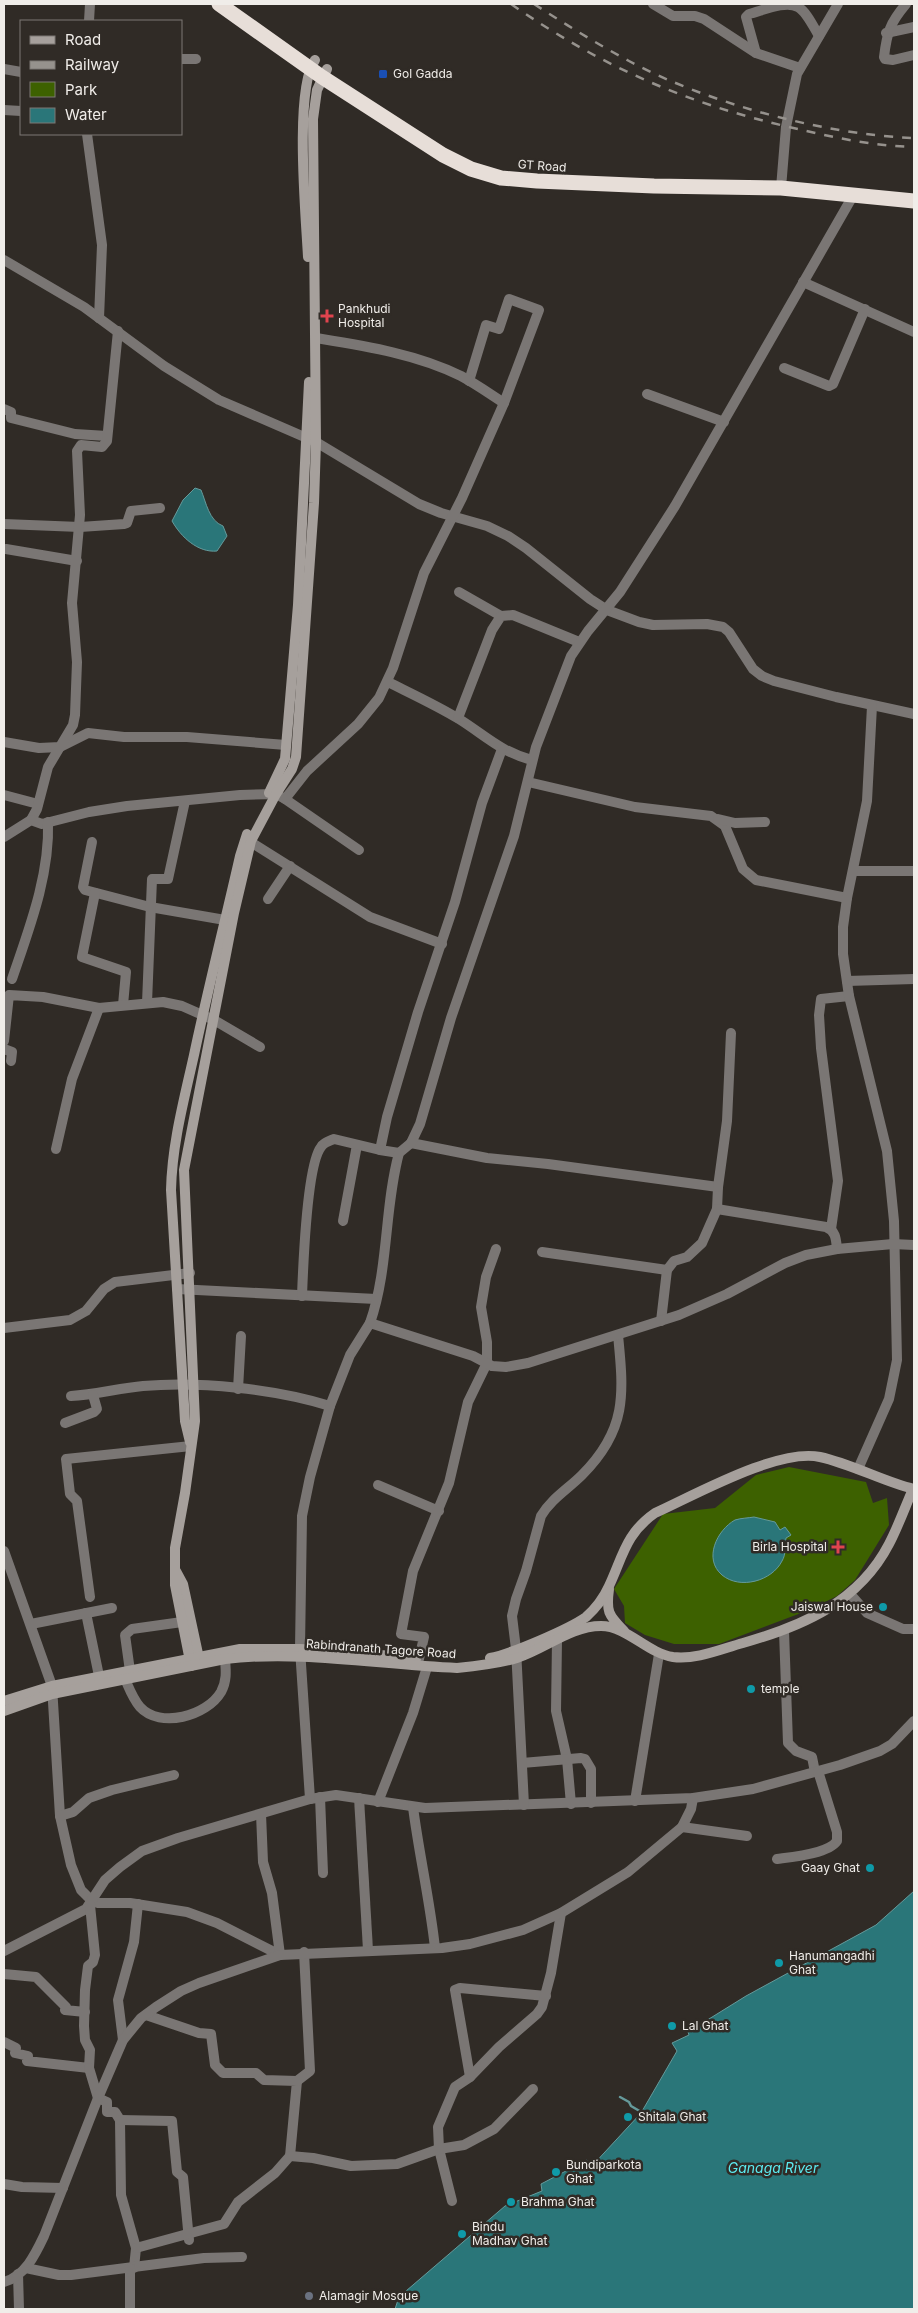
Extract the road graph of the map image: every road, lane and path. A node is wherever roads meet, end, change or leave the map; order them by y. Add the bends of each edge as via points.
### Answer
1 (90, 4) edge
2 (219, 4) edge
3 (234, 4) edge
4 (653, 4) edge
5 (838, 4) edge
6 (906, 4) edge
7 (769, 6) edge
8 (89, 20) edge
9 (914, 27) edge
10 (886, 33) junction
11 (819, 36) junction
12 (756, 53) junction
13 (914, 55) edge
14 (182, 58) edge
15 (196, 59) dead end
16 (318, 68) junction
17 (800, 68) junction
18 (4, 69) edge
19 (20, 72) edge
20 (4, 110) edge
21 (20, 111) edge
22 (87, 135) edge
23 (781, 184) junction
24 (854, 194) junction
25 (914, 194) edge
26 (914, 201) edge
27 (4, 260) edge
28 (803, 282) junction
29 (865, 310) junction
30 (99, 318) junction
31 (118, 331) junction
32 (914, 332) edge
33 (316, 338) junction
34 (784, 368) dead end
35 (469, 381) junction
36 (647, 394) dead end
37 (504, 403) junction
38 (4, 409) edge
39 (724, 422) junction
40 (107, 436) junction
41 (312, 440) junction
42 (160, 508) dead end
43 (453, 516) junction
44 (4, 524) edge
45 (80, 527) junction
46 (6, 549) dead end
47 (77, 561) junction
48 (459, 592) dead end
49 (607, 610) junction
50 (502, 616) junction
51 (579, 642) junction
52 (388, 682) junction
53 (872, 706) junction
54 (914, 714) edge
55 (458, 718) junction
56 (4, 742) edge
57 (286, 745) junction
58 (60, 747) junction
59 (502, 749) junction
60 (532, 760) junction
61 (528, 782) junction
62 (4, 795) edge
63 (276, 796) junction
64 (185, 800) junction
65 (38, 804) junction
66 (718, 819) junction
67 (31, 820) junction
68 (48, 822) junction
69 (765, 822) dead end
70 (4, 837) edge
71 (248, 840) junction
72 (92, 842) dead end
73 (359, 850) dead end
74 (290, 866) junction
75 (854, 871) junction
76 (914, 871) edge
77 (95, 894) junction
78 (848, 898) junction
79 (268, 899) dead end
80 (150, 907) junction
81 (225, 920) junction
82 (442, 944) junction
83 (12, 979) dead end
84 (914, 979) edge
85 (847, 981) junction
86 (849, 996) junction
87 (146, 1003) junction
88 (123, 1005) junction
89 (99, 1008) junction
90 (202, 1016) junction
91 (214, 1020) junction
92 (731, 1033) dead end
93 (4, 1042) edge
94 (260, 1047) dead end
95 (4, 1049) edge
96 (11, 1061) dead end
97 (412, 1143) junction
98 (357, 1145) junction
99 (56, 1148) dead end
100 (380, 1150) junction
101 (399, 1153) junction
102 (718, 1187) junction
103 (717, 1209) junction
104 (343, 1221) dead end
105 (831, 1229) junction
106 (893, 1244) junction
107 (914, 1245) edge
108 (496, 1249) dead end
109 (837, 1249) junction
110 (542, 1252) dead end
111 (667, 1270) junction
112 (190, 1273) junction
113 (176, 1274) junction
114 (178, 1289) junction
115 (190, 1289) junction
116 (302, 1296) junction
117 (376, 1300) junction
118 (661, 1321) junction
119 (370, 1323) junction
120 (4, 1328) edge
121 (241, 1336) dead end
122 (618, 1336) junction
123 (487, 1363) junction
124 (188, 1385) junction
125 (238, 1390) junction
126 (94, 1395) junction
127 (71, 1396) dead end
128 (330, 1406) junction
129 (65, 1423) dead end
130 (191, 1446) junction
131 (858, 1469) junction
132 (378, 1485) dead end
133 (914, 1489) edge
134 (911, 1500) edge
135 (439, 1511) junction
136 (4, 1551) edge
137 (175, 1568) junction
138 (7, 1569) edge
139 (609, 1586) junction
140 (851, 1595) junction
141 (90, 1597) dead end
142 (112, 1608) dead end
143 (86, 1613) junction
144 (182, 1622) junction
145 (31, 1624) junction
146 (914, 1629) edge
147 (784, 1631) junction
148 (630, 1637) junction
149 (557, 1640) junction
150 (300, 1652) junction
151 (516, 1654) junction
152 (659, 1654) junction
153 (225, 1659) junction
154 (195, 1661) junction
155 (423, 1663) junction
156 (127, 1675) junction
157 (99, 1676) junction
158 (52, 1690) junction
159 (4, 1701) edge
160 (4, 1711) edge
161 (914, 1721) edge
162 (567, 1759) junction
163 (522, 1763) junction
164 (817, 1772) junction
165 (174, 1775) dead end
166 (315, 1798) junction
167 (359, 1798) junction
168 (693, 1798) junction
169 (635, 1800) junction
170 (378, 1802) junction
171 (592, 1802) junction
172 (570, 1804) junction
173 (524, 1806) junction
174 (413, 1807) junction
175 (261, 1814) junction
176 (60, 1816) junction
177 (682, 1827) junction
178 (747, 1836) dead end
179 (777, 1860) dead end
180 (323, 1873) dead end
181 (91, 1903) junction
182 (138, 1904) junction
183 (561, 1912) junction
184 (435, 1948) junction
185 (368, 1950) junction
186 (4, 1951) edge
187 (304, 1952) junction
188 (280, 1955) junction
189 (4, 1974) edge
190 (546, 1996) junction
191 (84, 2012) junction
192 (146, 2015) junction
193 (123, 2040) junction
194 (4, 2042) edge
195 (89, 2068) junction
196 (470, 2077) junction
197 (297, 2081) junction
198 (533, 2089) dead end
199 (98, 2098) junction
200 (120, 2120) junction
201 (439, 2149) junction
202 (290, 2156) junction
203 (4, 2184) edge
204 (63, 2188) junction
205 (452, 2201) dead end
206 (189, 2237) junction
207 (136, 2248) junction
208 (242, 2258) dead end
209 (132, 2268) junction
210 (22, 2271) junction
211 (4, 2282) edge
212 (19, 2309) edge
213 (130, 2309) edge

1 - 8 street
2 - 16 highway, GT Road
3 - 16 highway, GT Road
4 - 12 street via 673,16 704,19
5 - 11 street
6 - 10 street
7 - 11 street via 799,7
7 - 12 street via 748,14 746,18
9 - 10 street
10 - 13 street via 885,59
11 - 17 street
12 - 17 street
14 - 15 street
16 - 23 highway, GT Road via 443,155 471,169 501,178 654,186
16 - 33 street via 312,138
16 - 41 street via 304,104
17 - 23 street via 787,118
18 - 19 street
20 - 21 street
22 - 30 street via 102,245
23 - 24 highway, GT Road
23 - 25 highway, GT Road
24 - 26 highway, GT Road
24 - 28 street
27 - 30 street
28 - 29 street
28 - 39 street
29 - 32 street
29 - 34 street via 833,384 821,384
30 - 31 street
31 - 40 street
31 - 41 street via 164,366 219,400
33 - 35 street via 420,360
33 - 41 street
35 - 37 street
35 - 37 street via 486,325 499,329 509,299 539,310
36 - 39 street
37 - 43 street
38 - 40 street via 11,412 11,418 75,434
39 - 49 street via 637,568
40 - 45 street via 102,447 81,445 77,450
41 - 43 street via 419,504
41 - 57 street
41 - 63 street via 313,521 297,748 292,769
42 - 45 street via 131,511 126,524
43 - 49 street via 508,536
43 - 52 street via 417,591
44 - 45 street
45 - 47 street
46 - 47 street
47 - 58 street via 72,603 77,662 76,702 73,726
48 - 50 street
49 - 51 street
49 - 53 street via 653,625 707,624 723,627 753,669 762,676
50 - 51 street via 513,615
50 - 55 street via 492,630
51 - 60 street via 565,670
52 - 55 street
52 - 63 street via 358,724
53 - 54 street
53 - 75 street via 867,801
55 - 59 street
56 - 58 street via 39,748
57 - 58 street via 88,733
57 - 63 street
58 - 65 street via 48,767
59 - 60 street
59 - 82 street via 479,811
60 - 61 street
61 - 66 street via 635,807
61 - 97 street via 506,862 451,1018
62 - 65 street
63 - 64 street
63 - 71 street
63 - 73 street
64 - 68 street via 99,810
64 - 80 street via 168,879 152,879
65 - 67 street
66 - 69 street via 735,823
66 - 78 street via 725,826 743,869 756,880
67 - 68 street via 42,824
67 - 70 street
68 - 83 street via 44,872
71 - 74 street
71 - 81 street
71 - 91 street
72 - 77 street via 83,888
74 - 79 street
74 - 82 street via 370,917
75 - 76 street
75 - 78 street
77 - 80 street
77 - 88 street via 82,957 126,972
78 - 85 street via 843,927
80 - 81 street
80 - 87 street
81 - 90 street
82 - 100 street via 422,999
84 - 85 street
85 - 86 street
86 - 105 street via 821,999 819,1015 838,1166
86 - 106 street via 887,1151 894,1213
87 - 88 street
87 - 90 street via 182,1006
88 - 89 street
89 - 93 street via 9,995
89 - 99 street via 72,1079
90 - 91 street
90 - 113 street via 177,1128 173,1161 171,1190
91 - 94 street
91 - 112 street via 184,1170
92 - 102 street via 727,1121
95 - 96 street via 12,1052
97 - 101 street
97 - 102 street via 488,1158
98 - 100 street
98 - 104 street
98 - 116 street via 334,1139 326,1142 317,1154 307,1221
100 - 101 street
101 - 117 street via 388,1205
102 - 103 street
103 - 105 street
103 - 111 street via 702,1243 687,1257 674,1261
105 - 109 street
106 - 107 street
106 - 109 street
106 - 131 street via 897,1340 895,1377 889,1399
108 - 123 street via 486,1277 481,1307
109 - 118 street via 785,1263 727,1294
110 - 111 street
111 - 118 street
112 - 113 street
112 - 115 street
113 - 114 street
113 - 120 street via 115,1282 86,1311 70,1320
114 - 115 street
114 - 124 street
115 - 116 street
115 - 124 street
116 - 117 street
117 - 119 street
118 - 122 street
119 - 123 street
119 - 128 street via 350,1355
121 - 125 street
122 - 123 street via 521,1364 499,1368
122 - 151 street via 622,1389 618,1421 603,1451 541,1516 513,1608
123 - 135 street via 468,1402
124 - 125 street
124 - 126 street via 142,1386
124 - 130 street via 195,1421
125 - 128 street via 300,1398
126 - 127 street
126 - 129 street via 97,1409 94,1412
128 - 150 street via 302,1516
130 - 137 street via 175,1548
130 - 141 street via 66,1459 70,1494 77,1501
131 - 133 street, Rabindranath Tagore Road
131 - 139 street, Rabindranath Tagore Road via 819,1457 788,1458 760,1466 655,1513 628,1540
132 - 135 street
133 - 134 street, Rabindranath Tagore Road
134 - 140 street, Rabindranath Tagore Road via 888,1546
135 - 155 street via 413,1572 401,1634 424,1637
136 - 138 street
137 - 144 street via 174,1585
137 - 154 street via 183,1584
138 - 145 street
139 - 148 street via 607,1607 611,1618
139 - 151 street, Rabindranath Tagore Road via 587,1616
140 - 146 street via 867,1614 903,1629
140 - 147 street, Rabindranath Tagore Road
142 - 143 street
143 - 145 street
143 - 157 street
144 - 154 street
144 - 156 street via 127,1631
145 - 158 street
147 - 152 street, Rabindranath Tagore Road via 689,1657
147 - 164 street via 788,1743 796,1751 812,1757
148 - 149 street, Rabindranath Tagore Road via 603,1626 585,1628
148 - 152 street, Rabindranath Tagore Road
149 - 151 street, Rabindranath Tagore Road
149 - 162 street via 556,1711
150 - 153 street, Rabindranath Tagore Road
150 - 154 street, Rabindranath Tagore Road via 255,1648
150 - 155 street, Rabindranath Tagore Road via 354,1652
150 - 166 street
151 - 155 street, Rabindranath Tagore Road
151 - 163 street
152 - 169 street
153 - 154 street, Rabindranath Tagore Road
153 - 156 street via 227,1678 220,1694 201,1710 186,1717 173,1719 140,1707
154 - 156 street, Rabindranath Tagore Road
155 - 170 street via 413,1713
156 - 157 street, Rabindranath Tagore Road
156 - 158 street, Rabindranath Tagore Road
157 - 158 street, Rabindranath Tagore Road
158 - 159 street, Rabindranath Tagore Road
158 - 160 street, Rabindranath Tagore Road
158 - 176 street
161 - 164 street via 892,1744 880,1751
162 - 163 street
162 - 171 street via 581,1758 589,1763
162 - 172 street
163 - 173 street
164 - 168 street via 753,1789
164 - 179 street via 837,1832 837,1842 822,1851
165 - 176 street via 89,1798 73,1812
166 - 167 street via 336,1795
166 - 175 street
166 - 180 street
167 - 170 street
167 - 185 street
168 - 169 street
168 - 177 street
169 - 171 street
170 - 174 street
171 - 172 street
172 - 173 street
173 - 174 street
174 - 184 street
175 - 181 street via 142,1851 105,1880
175 - 188 street via 263,1862 272,1893
176 - 181 street via 76,1878
177 - 178 street
177 - 183 street via 628,1872
181 - 182 street
181 - 186 street via 83,1911
181 - 191 street via 95,1955 88,1966
182 - 188 street via 187,1912 217,1923
182 - 193 street via 134,1942 118,2000
183 - 184 street via 523,1930 470,1944
183 - 190 street
184 - 185 street
185 - 187 street
187 - 188 street
187 - 197 street via 310,2071
188 - 192 street via 199,1982
189 - 191 street via 36,1977 66,2007 65,2010
190 - 196 street via 537,2014 499,2046
190 - 196 street via 455,1990
191 - 195 street via 85,2040 90,2050
192 - 193 street
192 - 197 street via 211,2034 214,2065 223,2073 256,2073 264,2080
193 - 199 street
194 - 195 street via 16,2048 15,2053 28,2056 27,2061
195 - 199 street
196 - 201 street via 455,2087 438,2127
197 - 202 street
198 - 201 street via 494,2130 464,2145
199 - 200 street via 107,2102 107,2112 114,2112
199 - 204 street
200 - 206 street via 172,2121 178,2172 183,2177
200 - 207 street via 121,2195
201 - 202 street via 397,2164 351,2166
201 - 205 street
202 - 206 street via 238,2202 224,2224
203 - 204 street
204 - 210 street via 44,2236
206 - 207 street
207 - 209 street
208 - 209 street via 204,2258
209 - 210 street via 59,2275
209 - 213 street
210 - 211 street
210 - 212 street

